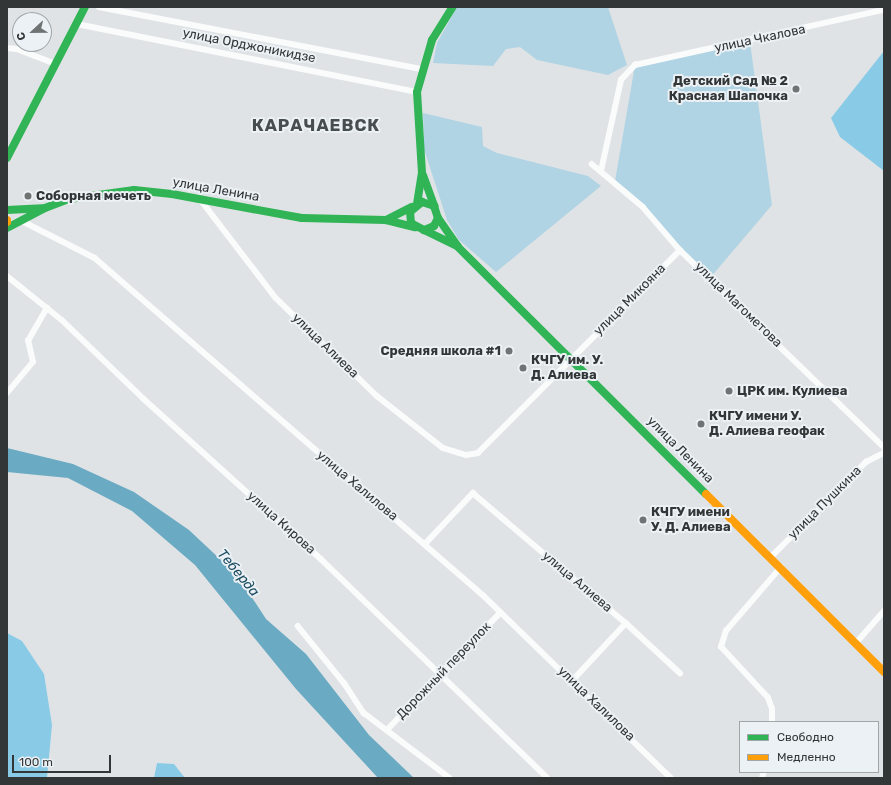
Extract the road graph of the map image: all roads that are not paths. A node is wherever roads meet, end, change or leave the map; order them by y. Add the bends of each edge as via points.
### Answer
1 (85, 7) edge
2 (98, 7) edge
3 (452, 7) edge
4 (884, 10) edge
5 (77, 24) junction
6 (7, 48) edge
7 (56, 64) junction
8 (422, 69) junction
9 (417, 92) junction
10 (7, 158) edge
11 (592, 164) dead end
12 (602, 171) junction
13 (422, 173) junction
14 (201, 200) junction
15 (415, 206) junction
16 (434, 206) junction
17 (45, 208) junction
18 (7, 210) edge
19 (438, 218) junction
20 (386, 220) junction
21 (22, 221) junction
22 (414, 227) junction
23 (7, 228) edge
24 (424, 230) junction
25 (458, 247) junction
26 (680, 250) junction
27 (7, 276) edge
28 (47, 308) junction
29 (571, 359) junction
30 (7, 393) edge
31 (884, 447) edge
32 (478, 453) joint
33 (884, 453) edge
34 (425, 544) junction
35 (770, 558) junction
36 (781, 567) junction
37 (884, 611) edge
38 (500, 613) junction
39 (626, 623) junction
40 (298, 626) dead end
41 (856, 643) junction
42 (884, 672) edge
43 (442, 673) junction
44 (680, 673) dead end
45 (572, 681) junction
46 (772, 721) edge
47 (388, 730) junction
48 (450, 778) edge
49 (548, 778) edge
50 (671, 778) edge

1 - 5 main road
2 - 8 street, улица Орджоникидзе
3 - 8 main road via 432,40
4 - 12 street, улица Чкалова via 635,65 621,80
5 - 7 main road
5 - 9 street, улица Орджоникидзе
6 - 7 street via 18,49
7 - 10 main road
8 - 9 main road
9 - 13 main road
11 - 12 street, улица Магометова
12 - 26 street, улица Магометова via 643,207
13 - 15 main road
13 - 16 main road
14 - 17 main road, улица Ленина via 134,190 91,195
14 - 20 main road, улица Ленина via 302,218
14 - 32 street, улица Алиева via 276,298 382,400 443,448 466,455
15 - 16 main road via 426,202
15 - 20 main road, улица Ленина
15 - 22 main road via 410,217
16 - 19 main road
17 - 18 main road, улица Ленина
17 - 21 main road, улица Ленина
19 - 24 main road via 434,226
19 - 25 main road, улица Ленина
20 - 22 main road, улица Ленина
21 - 23 main road, улица Ленина
21 - 34 street, улица Халилова via 94,258
22 - 24 main road
24 - 25 main road, улица Ленина
25 - 29 main road, улица Ленина
26 - 29 street, улица Микояна
26 - 31 street, улица Магометова
27 - 28 street, улица Кирова
28 - 30 street via 28,341 33,362
28 - 43 street, улица Кирова via 322,559
29 - 32 street, улица Микояна
29 - 35 main road, улица Ленина
33 - 35 street, улица Пушкина via 866,462
34 - 38 street, улица Халилова
34 - 39 street, улица Алиева via 473,492
35 - 36 main road, улица Ленина
36 - 41 main road, улица Ленина
36 - 46 street via 726,631 721,647 768,698 772,709
37 - 41 street
38 - 43 street, Дорожный переулок
38 - 45 street, улица Халилова
39 - 44 street, улица Алиева
39 - 45 street
40 - 47 street via 345,684 364,713
41 - 42 main road, улица Ленина
43 - 47 street, Дорожный переулок
43 - 49 street, улица Кирова
45 - 50 street, улица Халилова
47 - 48 street

